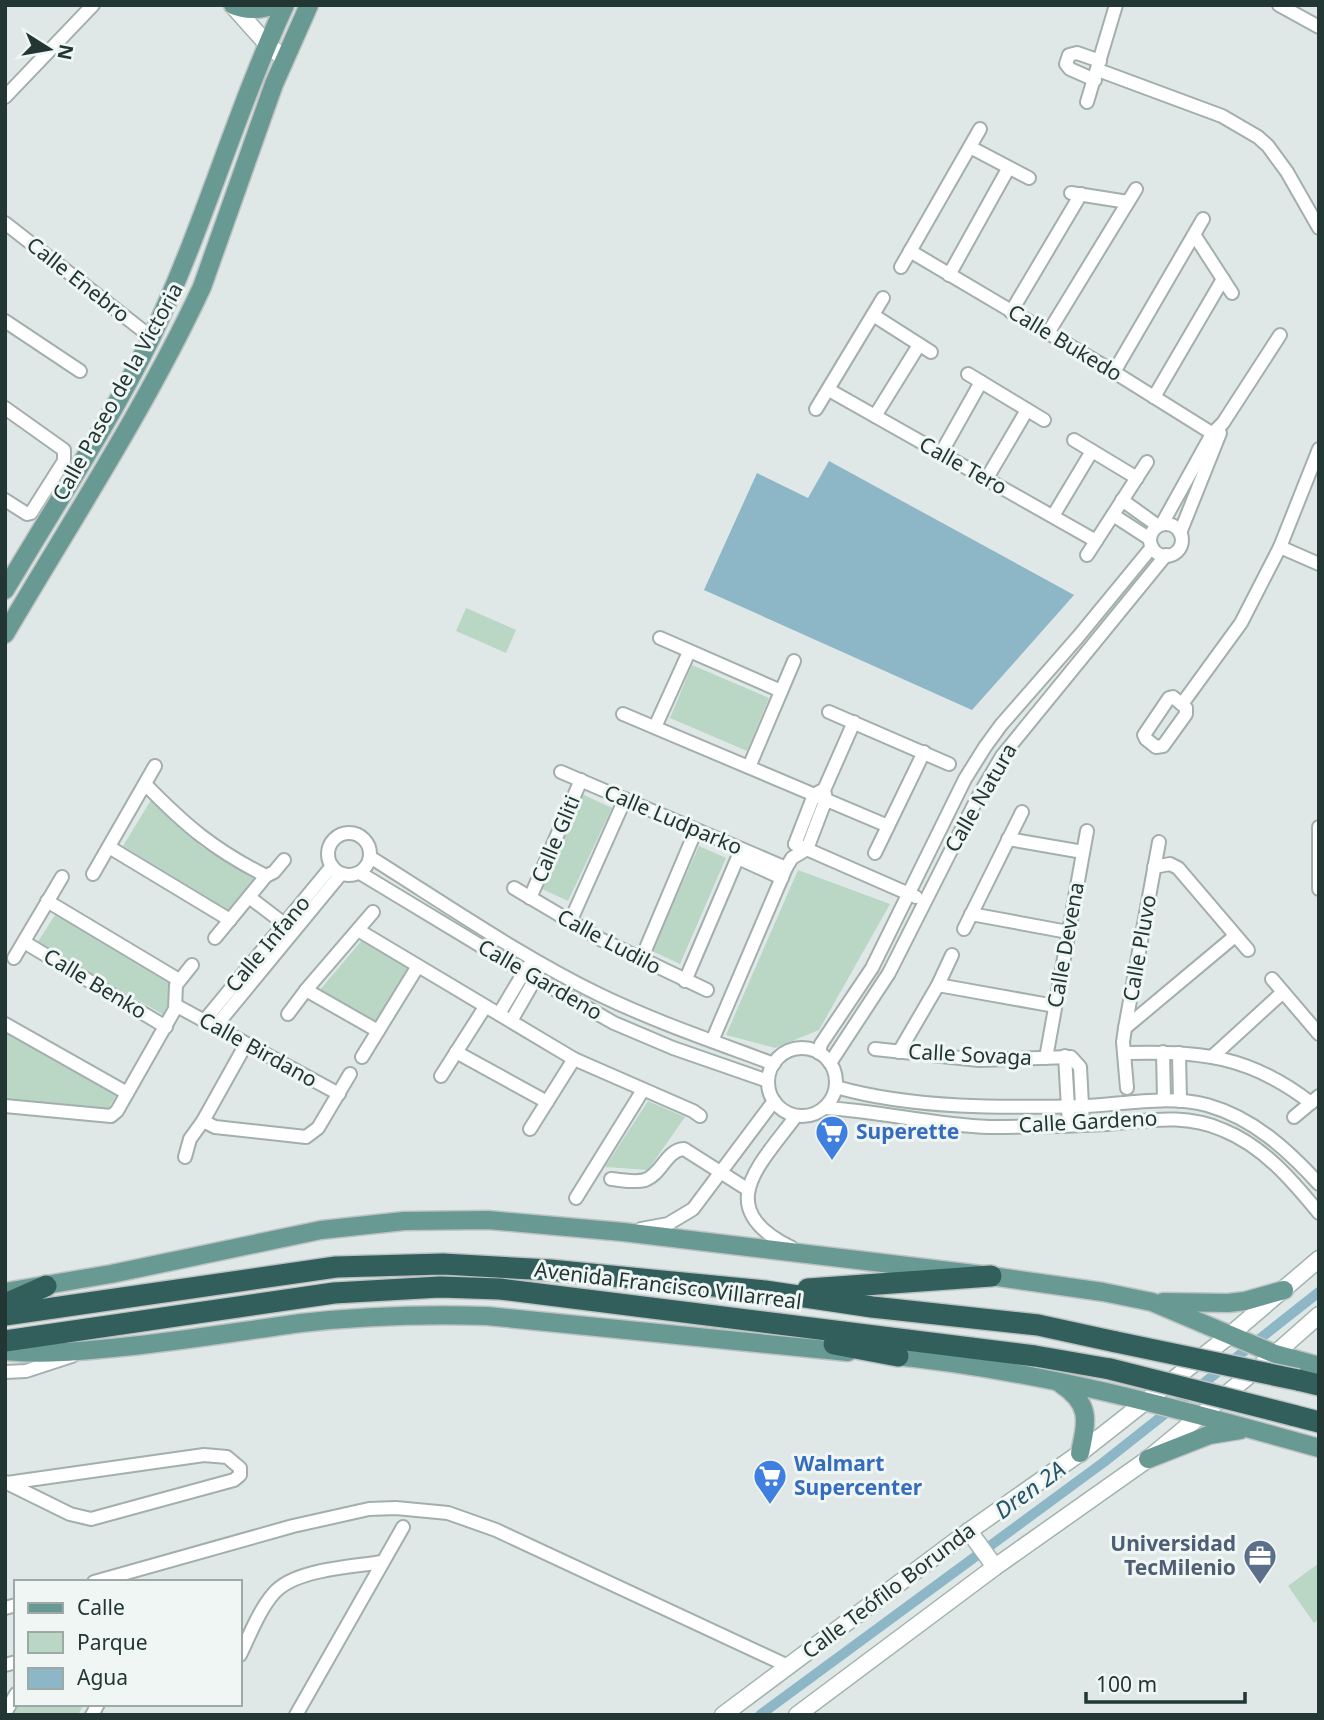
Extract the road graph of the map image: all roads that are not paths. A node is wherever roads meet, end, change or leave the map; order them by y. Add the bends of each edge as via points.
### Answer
1 (93, 5) edge
2 (232, 5) edge
3 (274, 5) edge
4 (285, 5) edge
5 (309, 5) edge
6 (1116, 5) edge
7 (1279, 5) edge
8 (1319, 27) edge
9 (267, 44) junction
10 (285, 59) junction
11 (1098, 70) junction
12 (5, 97) edge
13 (1087, 102) dead end
14 (981, 129) dead end
15 (970, 147) junction
16 (1008, 169) junction
17 (1030, 178) dead end
18 (1136, 189) dead end
19 (1128, 202) junction
20 (1203, 219) dead end
21 (5, 223) edge
22 (1319, 228) edge
23 (1195, 236) junction
24 (910, 251) junction
25 (901, 267) dead end
26 (948, 275) junction
27 (1223, 279) junction
28 (1232, 293) dead end
29 (883, 298) dead end
30 (1011, 312) junction
31 (873, 315) junction
32 (5, 321) edge
33 (1048, 333) junction
34 (1280, 335) dead end
35 (151, 337) junction
36 (80, 371) dead end
37 (1114, 372) junction
38 (968, 374) dead end
39 (981, 382) junction
40 (829, 390) junction
41 (1154, 397) junction
42 (5, 408) edge
43 (816, 409) dead end
44 (1027, 410) junction
45 (875, 416) junction
46 (1044, 420) dead end
47 (1215, 435) junction
48 (1074, 440) dead end
49 (1319, 449) edge
50 (1092, 451) junction
51 (940, 455) junction
52 (1147, 462) dead end
53 (987, 478) junction
54 (1137, 478) junction
55 (5, 499) edge
56 (1122, 500) junction
57 (1113, 515) junction
58 (1053, 516) junction
59 (1160, 525) junction
60 (1180, 533) junction
61 (1096, 541) junction
62 (1151, 543) junction
63 (1280, 547) junction
64 (1087, 555) dead end
65 (1166, 555) junction
66 (1319, 564) edge
67 (5, 590) edge
68 (5, 634) edge
69 (660, 638) dead end
70 (689, 652) junction
71 (794, 661) dead end
72 (781, 691) junction
73 (1182, 704) dead end
74 (830, 712) dead end
75 (623, 714) dead end
76 (854, 722) junction
77 (655, 727) junction
78 (924, 752) junction
79 (949, 764) dead end
80 (155, 766) dead end
81 (749, 767) junction
82 (561, 772) dead end
83 (581, 780) junction
84 (145, 784) junction
85 (821, 794) junction
86 (625, 799) junction
87 (1022, 812) dead end
88 (888, 826) junction
89 (1319, 827) edge
90 (696, 830) junction
91 (1087, 831) dead end
92 (1008, 839) junction
93 (1159, 842) dead end
94 (109, 847) junction
95 (800, 849) junction
96 (1083, 852) junction
97 (875, 853) dead end
98 (740, 854) junction
99 (370, 857) junction
100 (284, 860) dead end
101 (1154, 867) junction
102 (336, 870) junction
103 (360, 873) junction
104 (784, 873) junction
105 (93, 874) dead end
106 (266, 876) junction
107 (62, 877) dead end
108 (514, 888) dead end
109 (1319, 889) edge
110 (909, 894) junction
111 (249, 897) junction
112 (530, 898) junction
113 (47, 901) junction
114 (926, 901) junction
115 (373, 912) dead end
116 (971, 914) junction
117 (230, 920) junction
118 (570, 922) junction
119 (289, 928) junction
120 (964, 929) dead end
121 (358, 930) junction
122 (1068, 932) junction
123 (1235, 936) junction
124 (215, 938) dead end
125 (23, 942) junction
126 (1248, 950) dead end
127 (952, 955) dead end
128 (14, 958) dead end
129 (641, 960) junction
130 (538, 961) junction
131 (192, 965) dead end
132 (418, 966) junction
133 (530, 975) junction
134 (1272, 979) dead end
135 (179, 980) junction
136 (685, 981) junction
137 (938, 985) junction
138 (306, 990) junction
139 (707, 990) dead end
140 (1283, 992) junction
141 (177, 1006) junction
142 (1055, 1006) junction
143 (485, 1007) junction
144 (288, 1014) dead end
145 (499, 1014) junction
146 (510, 1021) junction
147 (5, 1024) edge
148 (210, 1024) junction
149 (166, 1027) junction
150 (1125, 1028) junction
151 (378, 1031) junction
152 (1319, 1034) edge
153 (712, 1041) junction
154 (246, 1044) junction
155 (875, 1049) dead end
156 (456, 1052) junction
157 (899, 1052) junction
158 (1163, 1052) junction
159 (1179, 1052) junction
160 (819, 1053) junction
161 (1124, 1053) junction
162 (1065, 1056) junction
163 (1213, 1056) junction
164 (362, 1057) dead end
165 (1046, 1058) junction
166 (574, 1059) junction
167 (830, 1063) junction
168 (774, 1064) junction
169 (351, 1074) dead end
170 (441, 1076) dead end
171 (768, 1082) junction
172 (836, 1087) junction
173 (1127, 1088) dead end
174 (643, 1090) junction
175 (127, 1093) junction
176 (338, 1094) junction
177 (1164, 1100) junction
178 (1315, 1100) edge
179 (774, 1101) junction
180 (1180, 1101) junction
181 (547, 1102) junction
182 (1107, 1104) junction
183 (1068, 1105) junction
184 (5, 1106) edge
185 (1082, 1106) junction
186 (824, 1108) junction
187 (1229, 1113) junction
188 (699, 1116) dead end
189 (796, 1116) junction
190 (1294, 1117) dead end
191 (202, 1121) junction
192 (1083, 1124) junction
193 (1108, 1124) junction
194 (1069, 1125) junction
195 (530, 1129) dead end
196 (1223, 1130) junction
197 (185, 1157) dead end
198 (721, 1172) junction
199 (611, 1179) dead end
200 (1295, 1184) junction
201 (1319, 1184) edge
202 (747, 1189) junction
203 (1319, 1192) edge
204 (576, 1198) dead end
205 (1319, 1213) edge
206 (623, 1232) junction
207 (801, 1253) junction
208 (1319, 1259) edge
209 (991, 1276) junction
210 (46, 1286) junction
211 (1284, 1290) junction
212 (765, 1291) junction
213 (5, 1292) edge
214 (1152, 1302) junction
215 (5, 1304) edge
216 (5, 1315) edge
217 (706, 1315) junction
218 (1319, 1315) edge
219 (1235, 1338) junction
220 (5, 1341) edge
221 (5, 1350) edge
222 (86, 1351) junction
223 (1269, 1352) junction
224 (898, 1356) junction
225 (1319, 1367) edge
226 (5, 1372) edge
227 (1058, 1382) junction
228 (1309, 1382) edge
229 (1151, 1402) junction
230 (1194, 1415) junction
231 (1319, 1422) edge
232 (1249, 1428) junction
233 (1319, 1448) edge
234 (1080, 1453) junction
235 (1147, 1459) junction
236 (6, 1483) edge
237 (403, 1527) dead end
238 (972, 1535) junction
239 (382, 1562) junction
240 (993, 1564) junction
241 (101, 1580) edge
242 (242, 1651) edge
243 (788, 1666) junction
244 (14, 1697) edge
245 (5, 1713) edge
246 (296, 1715) edge
247 (723, 1715) edge
248 (797, 1715) edge

1 - 12 street
2 - 3 main road via 253,10
2 - 9 street
4 - 9 main road, Calle Paseo de la Victoria
5 - 10 main road, Calle Paseo de la Victoria
6 - 11 street
7 - 8 street
9 - 10 street
9 - 35 main road, Calle Paseo de la Victoria
10 - 68 main road, Calle Paseo de la Victoria via 191,312
11 - 13 street
11 - 22 street via 1222,117 1258,136 1287,172
14 - 15 street
15 - 16 street
15 - 24 street
16 - 17 street
16 - 26 street
18 - 19 street
19 - 30 street via 1076,193
19 - 33 street
20 - 23 street
21 - 35 street, Calle Enebro
23 - 27 street
23 - 37 street
24 - 25 street
24 - 26 street, Calle Bukedo
26 - 30 street, Calle Bukedo
27 - 28 street
27 - 41 street
29 - 31 street
30 - 33 street, Calle Bukedo
31 - 40 street
31 - 45 street via 925,348
32 - 36 street
33 - 37 street, Calle Bukedo
34 - 47 street
35 - 67 main road, Calle Paseo de la Victoria
37 - 41 street, Calle Bukedo
38 - 39 street
39 - 44 street
39 - 51 street
40 - 43 street
40 - 45 street, Calle Tero
41 - 47 street, Calle Bukedo
42 - 55 street via 64,450 64,461 34,510 27,514
44 - 46 street
44 - 53 street
45 - 51 street, Calle Tero
47 - 59 street
47 - 60 street
48 - 50 street
49 - 63 street
50 - 54 street
50 - 58 street
51 - 53 street, Calle Tero
52 - 54 street
53 - 58 street, Calle Tero
54 - 56 street
56 - 57 street
56 - 59 street
57 - 61 street
57 - 62 street
58 - 61 street, Calle Tero
59 - 60 street via 1173,525
59 - 62 street via 1152,531
60 - 65 street via 1179,548
61 - 64 street
62 - 65 street
62 - 110 street, Calle Natura via 985,747
63 - 66 street
63 - 73 street via 1241,623
65 - 114 street, Calle Natura via 1007,749
69 - 70 street
70 - 72 street
70 - 77 street
71 - 72 street
72 - 81 street
74 - 76 street
75 - 77 street
76 - 78 street
76 - 85 street
77 - 81 street
78 - 79 street
78 - 88 street
80 - 84 street
81 - 85 street
82 - 83 street, Calle Ludparko
83 - 86 street, Calle Ludparko
83 - 112 street, Calle Gliti
84 - 94 street
84 - 106 street via 194,833
85 - 88 street
85 - 95 street
86 - 90 street, Calle Ludparko
86 - 118 street
87 - 92 street
88 - 97 street
89 - 109 street
90 - 98 street, Calle Ludparko
90 - 129 street
91 - 96 street, Calle Devena
92 - 96 street
92 - 116 street
93 - 101 street, Calle Pluvo
94 - 105 street
94 - 117 street
95 - 104 street
95 - 110 street
96 - 122 street, Calle Devena
98 - 104 street, Calle Ludparko
98 - 136 street
99 - 102 street via 366,841 347,833 330,846 328,856
99 - 103 street
99 - 130 street, Calle Gardeno
100 - 106 street
101 - 123 street, Calle Pluvo via 1170,864 1178,868
101 - 150 street, Calle Pluvo
102 - 103 street via 351,876
102 - 119 street, Calle Infano
103 - 133 street, Calle Gardeno
104 - 153 street
106 - 111 street
107 - 113 street
108 - 112 street, Calle Ludilo
110 - 114 street
110 - 160 street, Calle Natura via 872,968
111 - 117 street
111 - 119 street
112 - 118 street, Calle Ludilo
113 - 125 street
113 - 135 street
114 - 167 street, Calle Natura via 878,992
115 - 121 street
116 - 120 street
116 - 122 street
117 - 124 street
118 - 129 street, Calle Ludilo
119 - 148 street, Calle Infano
121 - 132 street
121 - 138 street
122 - 142 street, Calle Devena
123 - 126 street, Calle Pluvo
123 - 150 street, Calle Pluvo
125 - 128 street
125 - 149 street, Calle Benko
127 - 137 street
129 - 136 street, Calle Ludilo
130 - 133 street
130 - 153 street, Calle Gardeno via 650,1018
131 - 135 street
132 - 143 street
132 - 151 street
133 - 145 street
133 - 146 street
133 - 171 street, Calle Gardeno via 643,1036
134 - 140 street
135 - 141 street via 174,989
136 - 139 street, Calle Ludilo
137 - 142 street
137 - 157 street
138 - 144 street
138 - 151 street
140 - 152 street
140 - 163 street
141 - 148 street, Calle Birdano
141 - 149 street
142 - 165 street, Calle Devena
143 - 145 street
143 - 156 street
145 - 146 street
146 - 166 street
147 - 175 street
148 - 154 street, Calle Birdano
149 - 175 street
150 - 161 street, Calle Pluvo
151 - 164 street
153 - 168 street, Calle Gardeno
154 - 176 street, Calle Birdano
154 - 191 street
155 - 157 street, Calle Sovaga
156 - 170 street
156 - 181 street
157 - 165 street, Calle Sovaga via 979,1059
158 - 159 street
158 - 161 street
158 - 177 street
159 - 163 street
159 - 180 street
160 - 167 street
160 - 168 street via 794,1049
161 - 173 street, Calle Pluvo
162 - 165 street, Calle Sovaga
162 - 183 street
162 - 185 street via 1074,1058 1080,1067
163 - 178 street via 1256,1069
166 - 174 street
166 - 181 street
167 - 172 street
168 - 171 street
169 - 176 street
171 - 179 street
172 - 183 street, Calle Gardeno via 949,1104
172 - 186 street
174 - 188 street
174 - 204 street
175 - 184 street via 117,1111 105,1117
176 - 191 street via 318,1128 306,1137 215,1127
177 - 180 street, Calle Gardeno
177 - 182 street, Calle Gardeno
178 - 190 street
179 - 189 street
179 - 198 street
180 - 187 street, Calle Gardeno
181 - 195 street
182 - 185 street, Calle Gardeno
182 - 193 street
183 - 185 street, Calle Gardeno
183 - 194 street
185 - 192 street
186 - 189 street
186 - 194 street, Calle Gardeno via 971,1126
187 - 196 street
187 - 201 street, Calle Gardeno via 1266,1133
189 - 202 street
191 - 197 street
192 - 193 street, Calle Gardeno
192 - 194 street, Calle Gardeno
193 - 196 street, Calle Gardeno via 1171,1118
196 - 200 street, Calle Gardeno via 1260,1151
198 - 199 street via 690,1152 678,1150 648,1179
198 - 202 street
198 - 206 street via 681,1218
200 - 203 street via 1302,1182
200 - 205 street, Calle Gardeno
202 - 207 street via 751,1216 759,1227
206 - 207 main road
206 - 210 main road via 488,1220 404,1221 321,1230
207 - 209 main road
208 - 211 street, Calle Teófilo Borunda
209 - 212 highway
209 - 214 main road
210 - 213 main road
210 - 215 highway
211 - 214 main road via 1228,1303
211 - 219 street, Calle Teófilo Borunda
212 - 216 highway, Avenida Francisco Villarreal via 551,1270 400,1264 336,1267
212 - 228 highway, Avenida Francisco Villarreal, bridge via 1038,1325
214 - 219 main road
217 - 220 highway, Avenida Francisco Villarreal via 500,1289 396,1289 334,1293
217 - 224 highway via 728,1324
217 - 231 highway, Avenida Francisco Villarreal, bridge via 1110,1369
218 - 223 street, Calle Teófilo Borunda
219 - 223 main road
219 - 229 street, Calle Teófilo Borunda
221 - 222 main road
222 - 224 main road via 302,1323 439,1314
222 - 226 street via 46,1366
223 - 225 main road
223 - 230 street, Calle Teófilo Borunda
224 - 227 main road
227 - 229 main road
227 - 234 main road via 1080,1399 1084,1408
229 - 230 main road
229 - 234 street, Calle Teófilo Borunda
230 - 232 main road
230 - 235 street, Calle Teófilo Borunda
232 - 233 main road
232 - 235 main road via 1209,1434
234 - 238 street, Calle Teófilo Borunda
235 - 240 street, Calle Teófilo Borunda
236 - 236 street via 70,1514 92,1519 234,1480 240,1468 227,1457 204,1455
237 - 239 street
238 - 240 street
238 - 243 street, Calle Teófilo Borunda
239 - 242 street via 313,1574 282,1586 269,1599
239 - 246 street
240 - 248 street, Calle Teófilo Borunda
241 - 243 street via 340,1515 396,1507 430,1510 496,1530
243 - 247 street, Calle Teófilo Borunda
244 - 245 street

